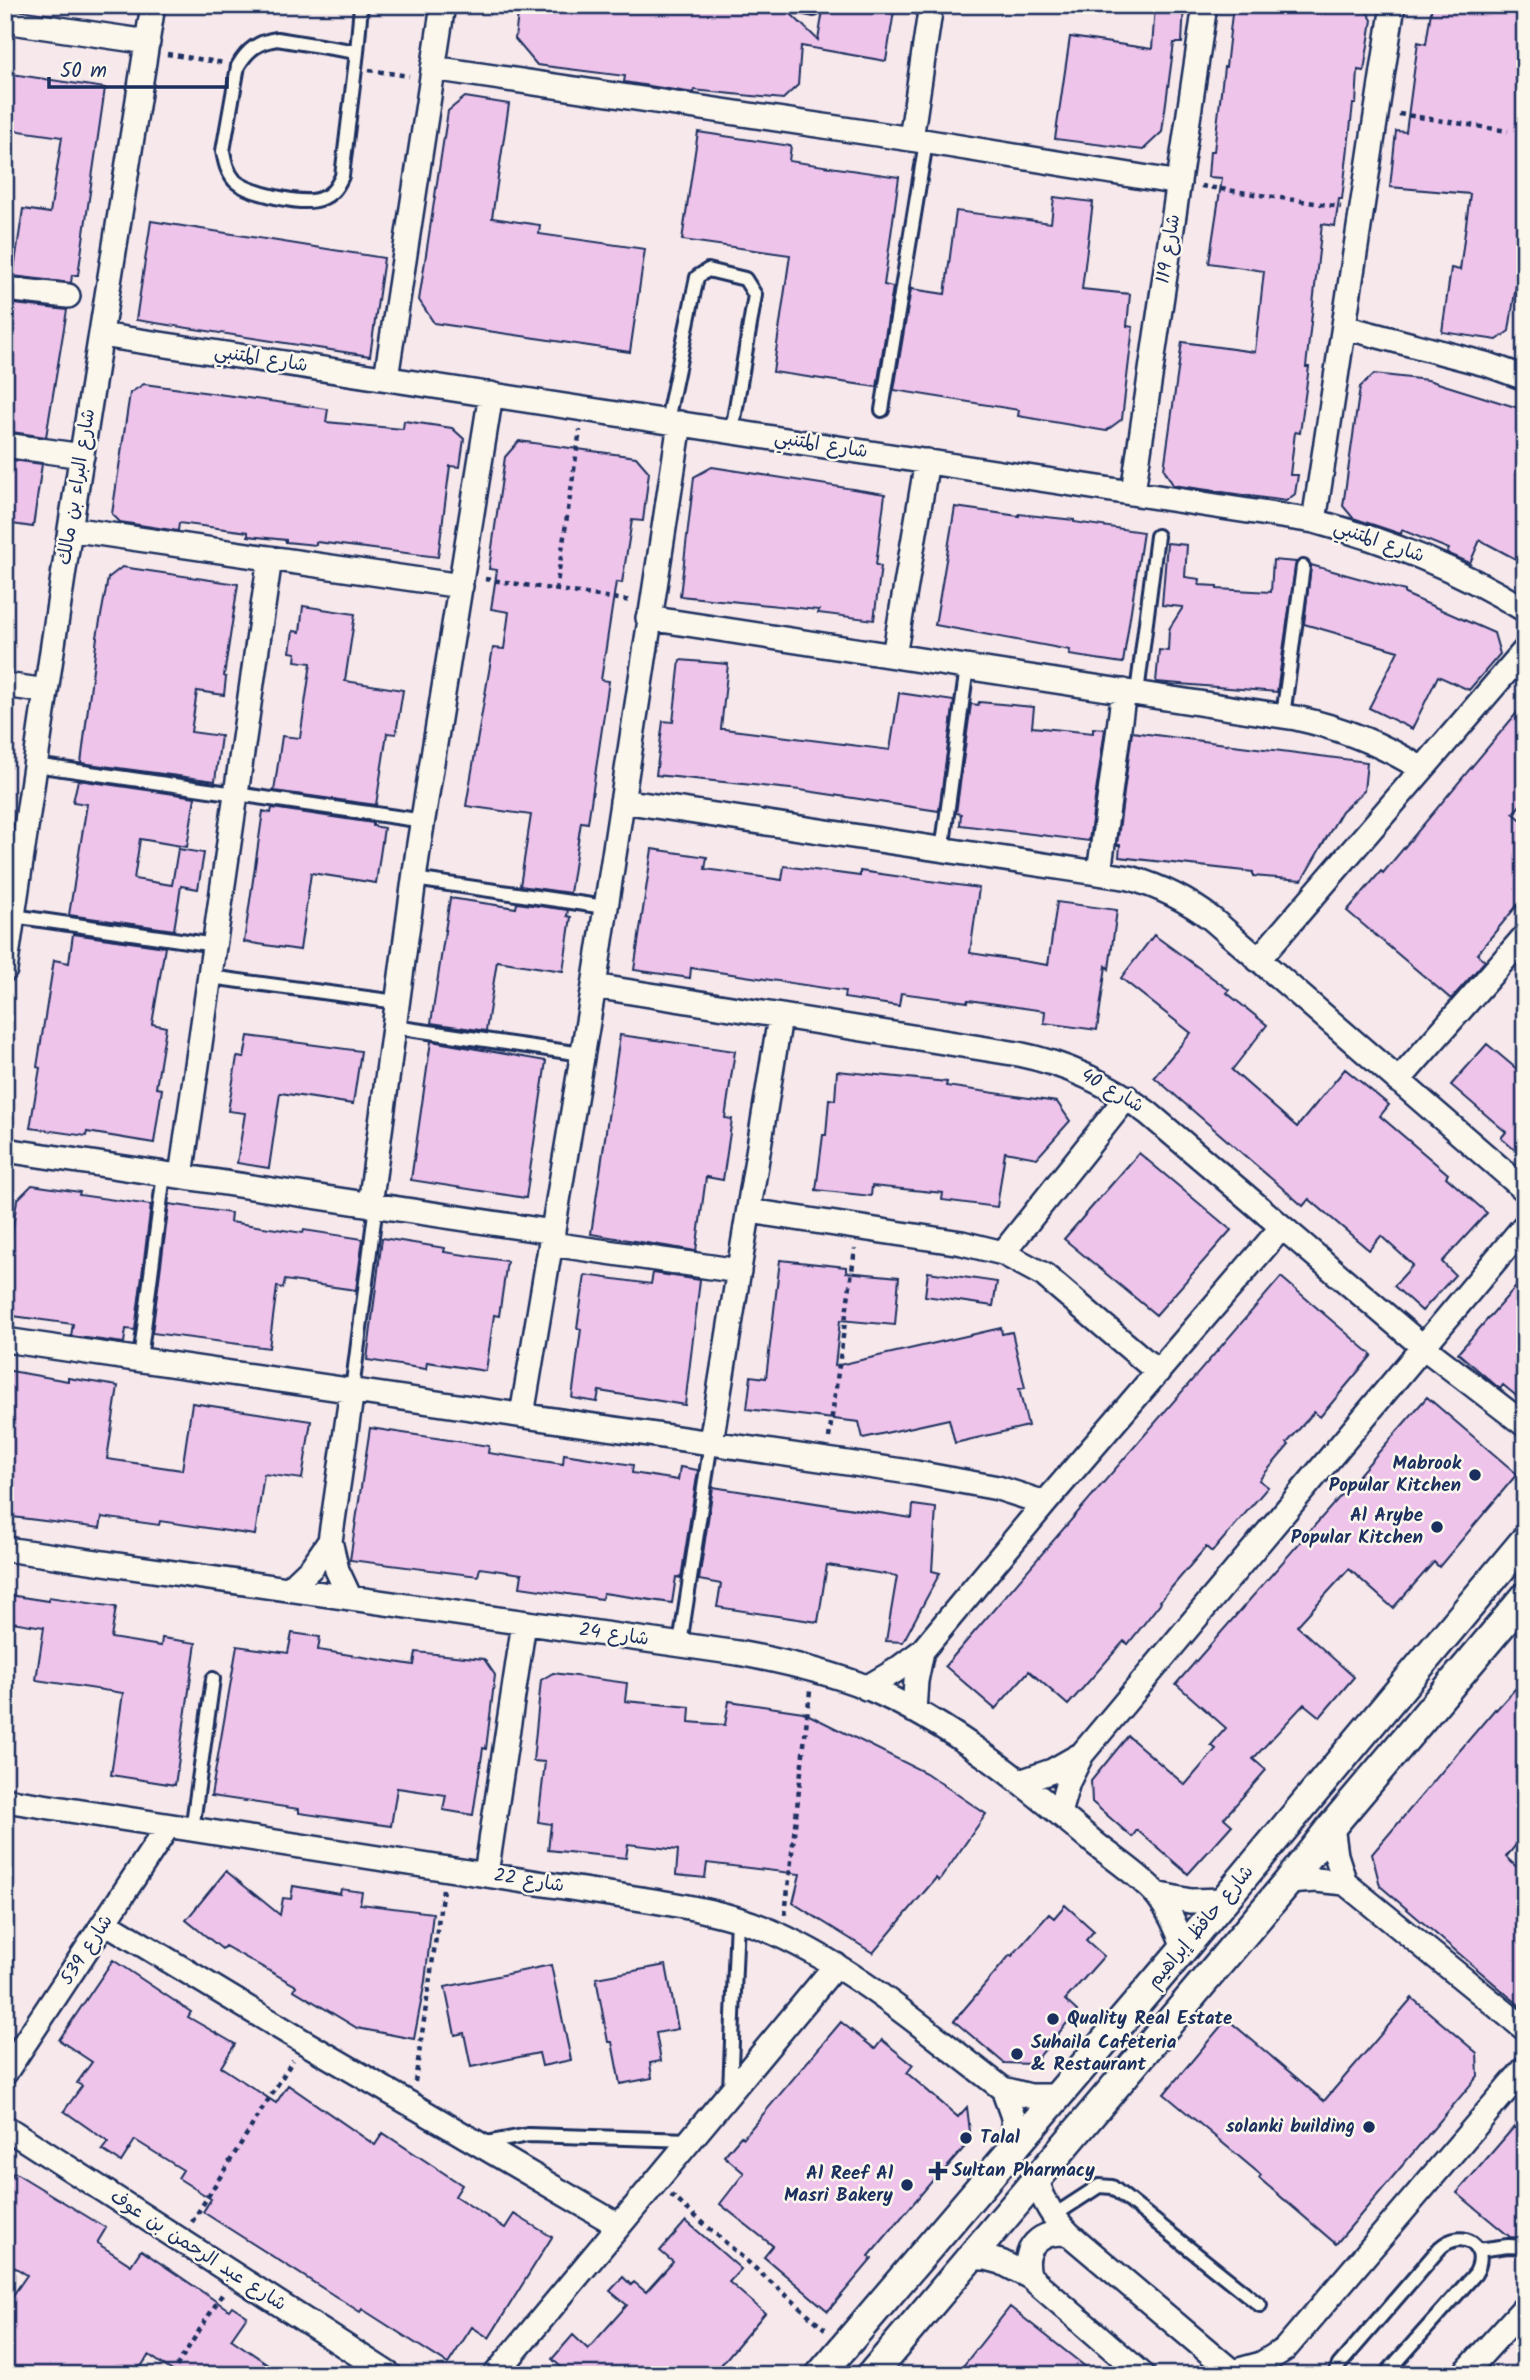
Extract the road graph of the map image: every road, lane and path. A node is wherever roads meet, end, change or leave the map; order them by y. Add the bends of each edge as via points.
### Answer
1 (153, 5) edge
2 (361, 5) edge
3 (443, 5) edge
4 (795, 5) edge
5 (931, 5) edge
6 (1205, 5) edge
7 (1393, 5) edge
8 (814, 9) dead end
9 (5, 21) edge
10 (147, 46) junction
11 (356, 52) junction
12 (238, 65) junction
13 (355, 68) junction
14 (432, 74) junction
15 (1377, 110) junction
16 (1508, 131) dead end
17 (919, 140) junction
18 (1179, 183) junction
19 (1362, 210) junction
20 (5, 289) edge
21 (68, 296) dead end
22 (1343, 327) junction
23 (101, 335) junction
24 (386, 378) junction
25 (1525, 378) edge
26 (491, 394) junction
27 (584, 408) junction
28 (883, 410) dead end
29 (673, 422) junction
30 (732, 431) junction
31 (5, 444) edge
32 (82, 456) junction
33 (927, 461) junction
34 (1133, 492) junction
35 (1314, 521) junction
36 (70, 529) junction
37 (1157, 537) dead end
38 (270, 558) junction
39 (1303, 568) dead end
40 (462, 581) junction
41 (556, 590) junction
42 (1525, 610) edge
43 (649, 611) junction
44 (1525, 650) edge
45 (894, 656) junction
46 (967, 667) junction
47 (5, 685) edge
48 (46, 691) junction
49 (1131, 692) junction
50 (1283, 716) junction
51 (35, 765) junction
52 (1422, 769) junction
53 (236, 794) junction
54 (622, 801) junction
55 (424, 821) junction
56 (942, 851) junction
57 (1100, 873) junction
58 (12, 876) edge
59 (414, 879) junction
60 (605, 907) junction
61 (13, 916) junction
62 (1525, 936) edge
63 (215, 945) junction
64 (1258, 960) junction
65 (5, 970) edge
66 (210, 976) junction
67 (594, 986) junction
68 (397, 1002) junction
69 (780, 1017) junction
70 (394, 1027) junction
71 (582, 1054) junction
72 (1398, 1081) junction
73 (1127, 1097) junction
74 (5, 1150) edge
75 (173, 1175) junction
76 (1525, 1190) edge
77 (373, 1205) junction
78 (749, 1211) junction
79 (1525, 1225) edge
80 (1282, 1227) junction
81 (858, 1228) junction
82 (552, 1238) junction
83 (1003, 1253) junction
84 (739, 1271) junction
85 (5, 1340) edge
86 (1422, 1346) junction
87 (139, 1359) junction
88 (1158, 1372) junction
89 (352, 1390) junction
90 (522, 1415) junction
91 (1525, 1425) edge
92 (711, 1442) junction
93 (826, 1460) junction
94 (1045, 1503) junction
95 (1525, 1540) edge
96 (330, 1541) junction
97 (5, 1549) edge
98 (289, 1589) junction
99 (1525, 1597) edge
100 (350, 1598) junction
101 (524, 1623) junction
102 (680, 1644) junction
103 (922, 1651) junction
104 (812, 1669) junction
105 (213, 1679) dead end
106 (866, 1688) junction
107 (914, 1711) junction
108 (1082, 1754) junction
109 (1020, 1782) junction
110 (5, 1800) edge
111 (1059, 1813) junction
112 (168, 1826) junction
113 (1332, 1826) junction
114 (192, 1830) junction
115 (446, 1868) junction
116 (486, 1874) junction
117 (1288, 1882) junction
118 (1345, 1883) junction
119 (1156, 1894) junction
120 (1224, 1900) junction
121 (737, 1919) junction
122 (105, 1922) junction
123 (783, 1937) junction
124 (1184, 1948) junction
125 (836, 1965) junction
126 (1525, 2029) edge
127 (304, 2042) junction
128 (9, 2058) edge
129 (1525, 2068) edge
130 (1003, 2089) junction
131 (730, 2092) junction
132 (1058, 2096) junction
133 (412, 2104) junction
134 (5, 2127) edge
135 (690, 2140) junction
136 (481, 2145) junction
137 (1016, 2145) junction
138 (1037, 2180) junction
139 (655, 2181) junction
140 (1053, 2216) junction
141 (618, 2225) junction
142 (1069, 2234) junction
143 (181, 2240) junction
144 (1525, 2247) edge
145 (1478, 2250) junction
146 (969, 2258) junction
147 (234, 2274) junction
148 (1030, 2277) junction
149 (1259, 2305) dead end
150 (1525, 2307) edge
151 (845, 2346) junction
152 (1286, 2349) junction
153 (1234, 2373) edge
154 (171, 2375) edge
155 (390, 2375) edge
156 (495, 2375) edge
157 (820, 2375) edge
158 (871, 2375) edge
159 (1143, 2375) edge
160 (1275, 2375) edge
161 (1334, 2375) edge
162 (1385, 2375) edge
163 (1463, 2375) edge

1 - 10 street, شارع البراء بن مالك
2 - 11 lane
3 - 14 street
4 - 8 lane
5 - 17 street
6 - 18 street, شارع 119
7 - 15 street
9 - 10 street
10 - 12 path
10 - 23 street, شارع البراء بن مالك
11 - 12 lane via 277,39 253,46
11 - 13 lane
12 - 13 lane via 223,151 229,173 247,189 308,202 330,194 342,176
13 - 14 path
14 - 17 street
14 - 24 street
15 - 16 path
15 - 19 street
17 - 18 street
17 - 28 lane
18 - 19 path
18 - 34 street, شارع 119
19 - 22 street
20 - 21 street
22 - 25 street
22 - 35 street
23 - 24 street, شارع المتنبي
23 - 32 street, شارع البراء بن مالك
24 - 26 street, شارع المتنبي
26 - 27 street, شارع المتنبي
26 - 40 street
27 - 29 street, شارع المتنبي
27 - 41 path
29 - 30 street, شارع المتنبي
29 - 30 lane via 697,277 708,270 745,279 755,295
29 - 43 street
30 - 33 street, شارع المتنبي
31 - 32 street
32 - 36 street, شارع البراء بن مالك
33 - 34 street, شارع المتنبي
33 - 45 street
34 - 35 street, شارع المتنبي
35 - 42 street, شارع المتنبي via 1409,550
36 - 38 street
36 - 48 street, شارع البراء بن مالك
37 - 49 lane
38 - 40 street
38 - 53 street
39 - 50 lane
40 - 41 path
40 - 55 street
41 - 43 path
43 - 45 street
43 - 54 street
44 - 52 street
45 - 46 street
46 - 49 street
46 - 56 lane
47 - 48 street
48 - 51 street, شارع البراء بن مالك
49 - 50 street
49 - 57 street
50 - 52 street via 1362,736
51 - 53 lane
51 - 58 street, شارع البراء بن مالك
52 - 64 street
53 - 55 lane
53 - 63 street
54 - 56 street
54 - 60 street
55 - 59 street
56 - 57 street
57 - 64 street via 1160,886 1187,900
58 - 61 street, شارع البراء بن مالك
59 - 60 lane
59 - 68 street
60 - 67 street
61 - 63 lane
61 - 65 street, شارع البراء بن مالك
62 - 72 street
63 - 66 street
64 - 72 street
66 - 68 lane
66 - 75 street
67 - 69 street, شارع 40
67 - 71 street
68 - 70 street
69 - 73 street, شارع 40 via 1042,1059 1086,1074
69 - 78 street
70 - 71 lane
70 - 77 street
71 - 82 street
72 - 76 street
73 - 80 street, شارع 40
73 - 83 street
74 - 75 street
75 - 77 street
75 - 87 lane
77 - 82 street
77 - 89 lane
78 - 81 street
78 - 84 street
79 - 86 street
80 - 86 street, شارع 40
80 - 88 street
81 - 83 street
81 - 93 path
82 - 84 street
82 - 90 street
83 - 88 street via 1044,1275
84 - 92 street
85 - 87 street
86 - 91 street, شارع 40
86 - 108 street
87 - 89 street
88 - 94 street
89 - 90 street
89 - 96 street
90 - 92 street
92 - 93 street
92 - 102 lane
93 - 94 street via 998,1488
94 - 103 street
95 - 120 street, شارع حافظ إبراهيم
96 - 98 street
96 - 100 street
97 - 98 street, شارع 24
98 - 100 street, شارع 24
99 - 113 street, شارع حافظ إبراهيم
100 - 101 street, شارع 24
101 - 102 street, شارع 24
101 - 116 street
102 - 104 street, شارع 24
103 - 106 street
103 - 107 street
104 - 106 street, شارع 24
104 - 123 path
105 - 114 lane
106 - 107 street, شارع 24
107 - 109 street, شارع 24
108 - 109 street
108 - 111 street
109 - 111 street, شارع 24
110 - 112 street, شارع 22
111 - 119 street, شارع 24
112 - 114 street, شارع 22
112 - 122 street, شارع 539
113 - 117 street, شارع حافظ إبراهيم
113 - 118 street
114 - 115 street, شارع 22
115 - 116 street, شارع 22
115 - 133 path
116 - 121 street, شارع 22 via 692,1907
117 - 118 street
117 - 138 street, شارع حافظ إبراهيم
118 - 126 street
119 - 120 street, شارع 24 via 1190,1901
119 - 124 street, شارع 24
120 - 124 street, شارع حافظ إبراهيم
121 - 123 street, شارع 22
121 - 131 lane
122 - 127 street
122 - 128 street, شارع 539
123 - 125 street, شارع 22
124 - 132 street, شارع حافظ إبراهيم
125 - 130 street, شارع 22
125 - 131 street
127 - 133 street
127 - 143 path
129 - 152 street
130 - 132 street, شارع 22 via 1030,2096
130 - 137 street via 1013,2116
131 - 135 street
132 - 137 street, شارع حافظ إبراهيم
133 - 136 street
134 - 143 street, شارع عبد الرحمن بن عوف
135 - 136 lane via 528,2135
135 - 139 street
136 - 141 street
137 - 151 street, شارع حافظ إبراهيم
138 - 140 street
138 - 146 street, شارع حافظ إبراهيم
139 - 141 street
139 - 151 path
140 - 142 street
140 - 149 lane via 1099,2186 1112,2187
141 - 156 street
142 - 148 street via 1051,2233 1035,2242 1027,2259
142 - 153 street
143 - 147 street, شارع عبد الرحمن بن عوف
144 - 145 lane
145 - 161 lane via 1464,2239 1447,2242
145 - 162 lane via 1475,2274
146 - 148 street via 1001,2262
146 - 158 street, شارع حافظ إبراهيم
147 - 154 path
147 - 155 street, شارع عبد الرحمن بن عوف
148 - 159 street
150 - 163 street
151 - 157 street, شارع حافظ إبراهيم
152 - 153 street
152 - 160 street

